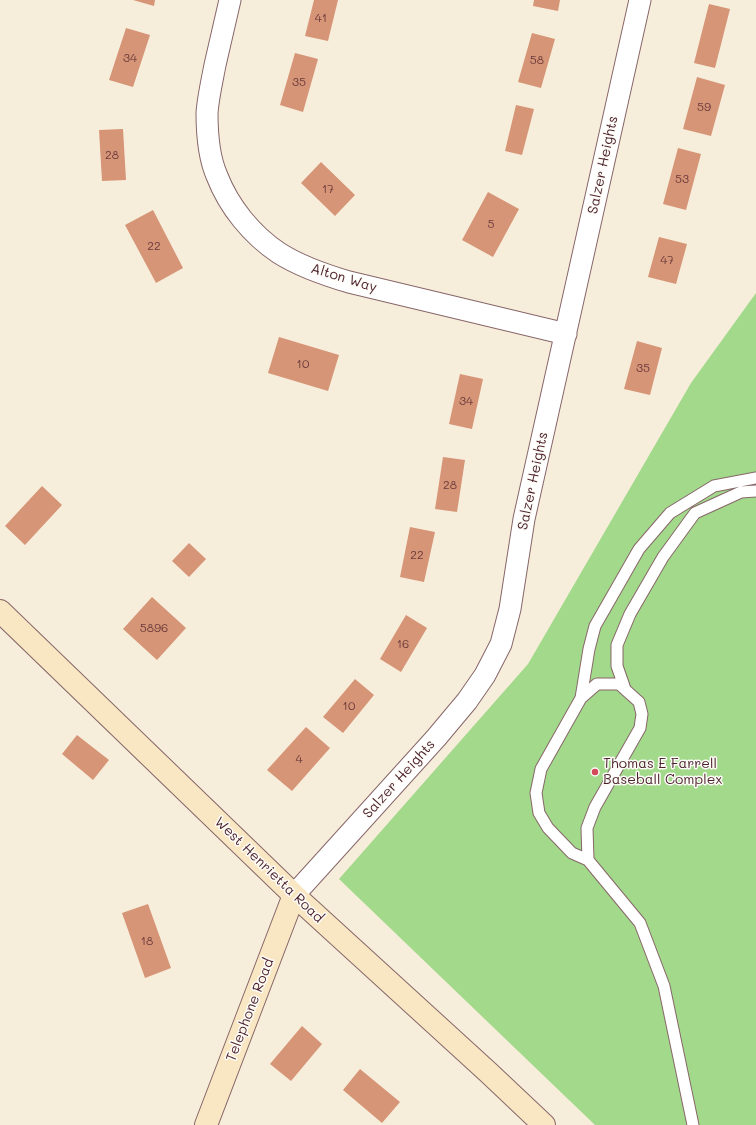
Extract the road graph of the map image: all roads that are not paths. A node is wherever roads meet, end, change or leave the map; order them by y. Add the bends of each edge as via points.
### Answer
1 (230, 0) edge
2 (640, 0) edge
3 (566, 334) junction
4 (756, 478) edge
5 (756, 491) edge
6 (0, 610) edge
7 (625, 689) junction
8 (581, 698) junction
9 (588, 860) junction
10 (294, 895) junction
11 (206, 1125) edge
12 (544, 1125) edge
13 (693, 1125) edge

1 - 3 street, Alton Way via 207,113 209,146 216,176 227,196 242,219 261,240 319,273
2 - 3 street, Salzer Heights
3 - 10 street, Salzer Heights via 524,518 510,609 501,644 486,675 436,738
4 - 8 lane via 714,486 670,513 639,549 594,626
5 - 7 lane via 741,492 695,513 664,557 630,614 617,645 616,666
6 - 10 main road, West Henrietta Road
7 - 8 lane via 619,684 597,684
7 - 9 lane via 640,702 640,728 595,807 587,828
8 - 9 lane via 541,769 536,793 539,813 548,828 572,853
9 - 13 lane via 640,923 664,986
10 - 11 main road, Telephone Road
10 - 12 main road, West Henrietta Road

